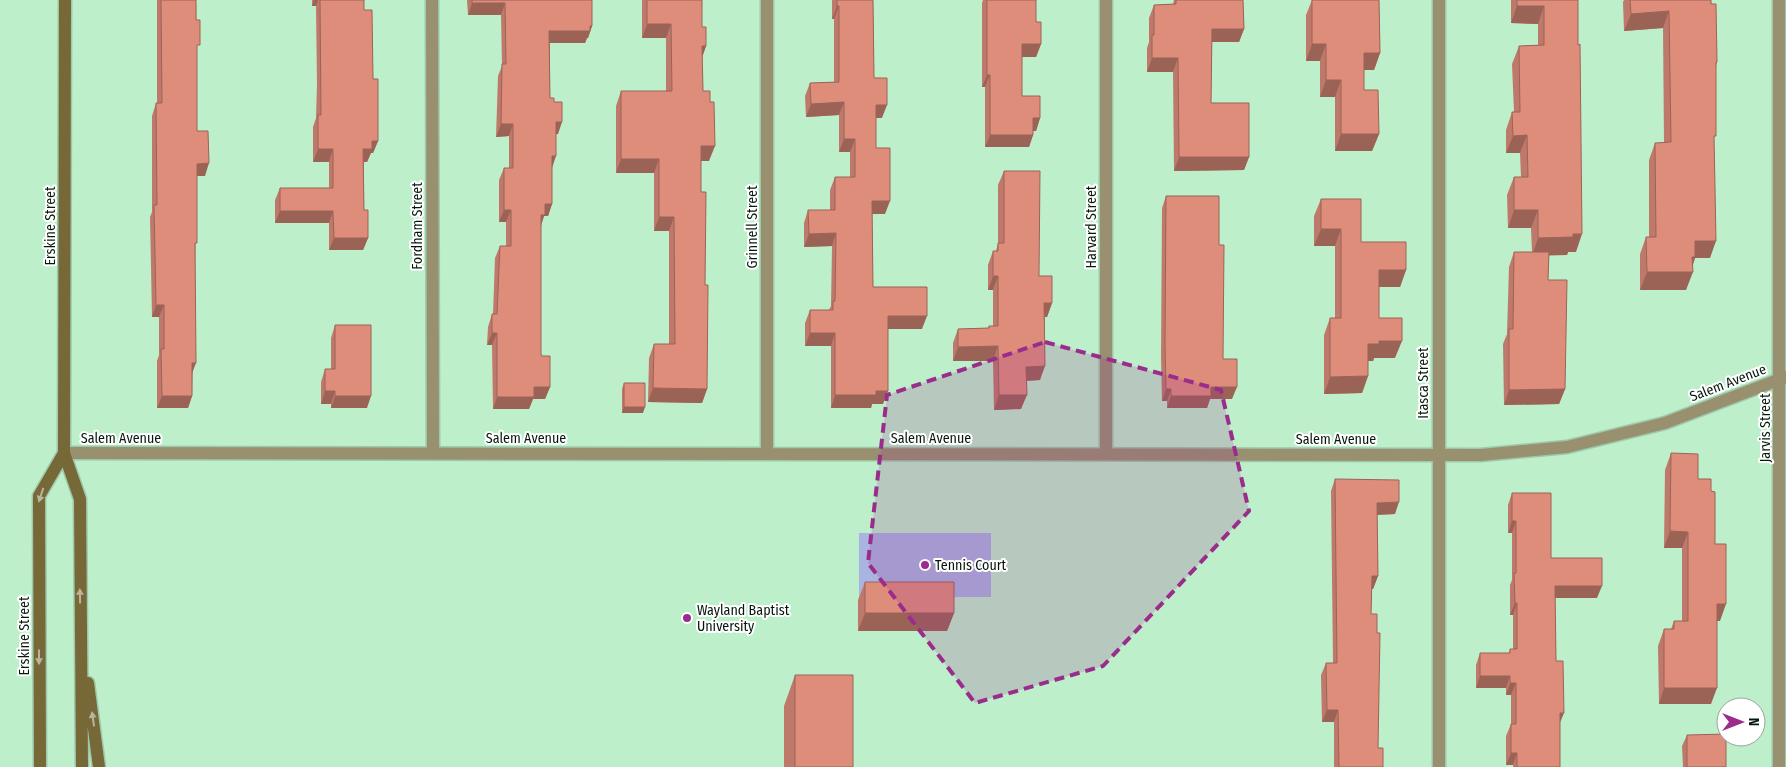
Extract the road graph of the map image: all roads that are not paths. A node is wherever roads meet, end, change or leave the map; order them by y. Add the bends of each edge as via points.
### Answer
1 (65, 0) edge
2 (432, 0) edge
3 (767, 0) edge
4 (1106, 0) edge
5 (1439, 0) edge
6 (1779, 0) edge
7 (1783, 378) edge
8 (64, 452) junction
9 (432, 453) junction
10 (767, 453) junction
11 (1106, 454) junction
12 (1438, 454) junction
13 (81, 631) junction
14 (40, 742) junction
15 (30, 767) edge
16 (40, 767) edge
17 (82, 767) edge
18 (100, 767) edge
19 (1439, 767) edge
20 (1779, 767) edge

1 - 8 main road, Erskine Street
2 - 9 street, Fordham Street
3 - 10 street, Grinnell Street
4 - 11 street, Harvard Street
5 - 12 street, Itasca Street
6 - 7 street, Jarvis Street
7 - 12 street, Salem Avenue via 1665,423 1567,447 1481,455
7 - 20 street, Jarvis Street
8 - 9 street, Salem Avenue
13 -> 8 main road, Erskine Street via 80,499
8 -> 14 main road, Erskine Street via 39,496
9 - 10 street, Salem Avenue
10 - 11 street, Salem Avenue
11 - 12 street, Salem Avenue
12 - 19 street, Itasca Street
13 - 17 main road, Erskine Street
18 -> 13 main road
14 - 15 main road
14 - 16 main road, Erskine Street

